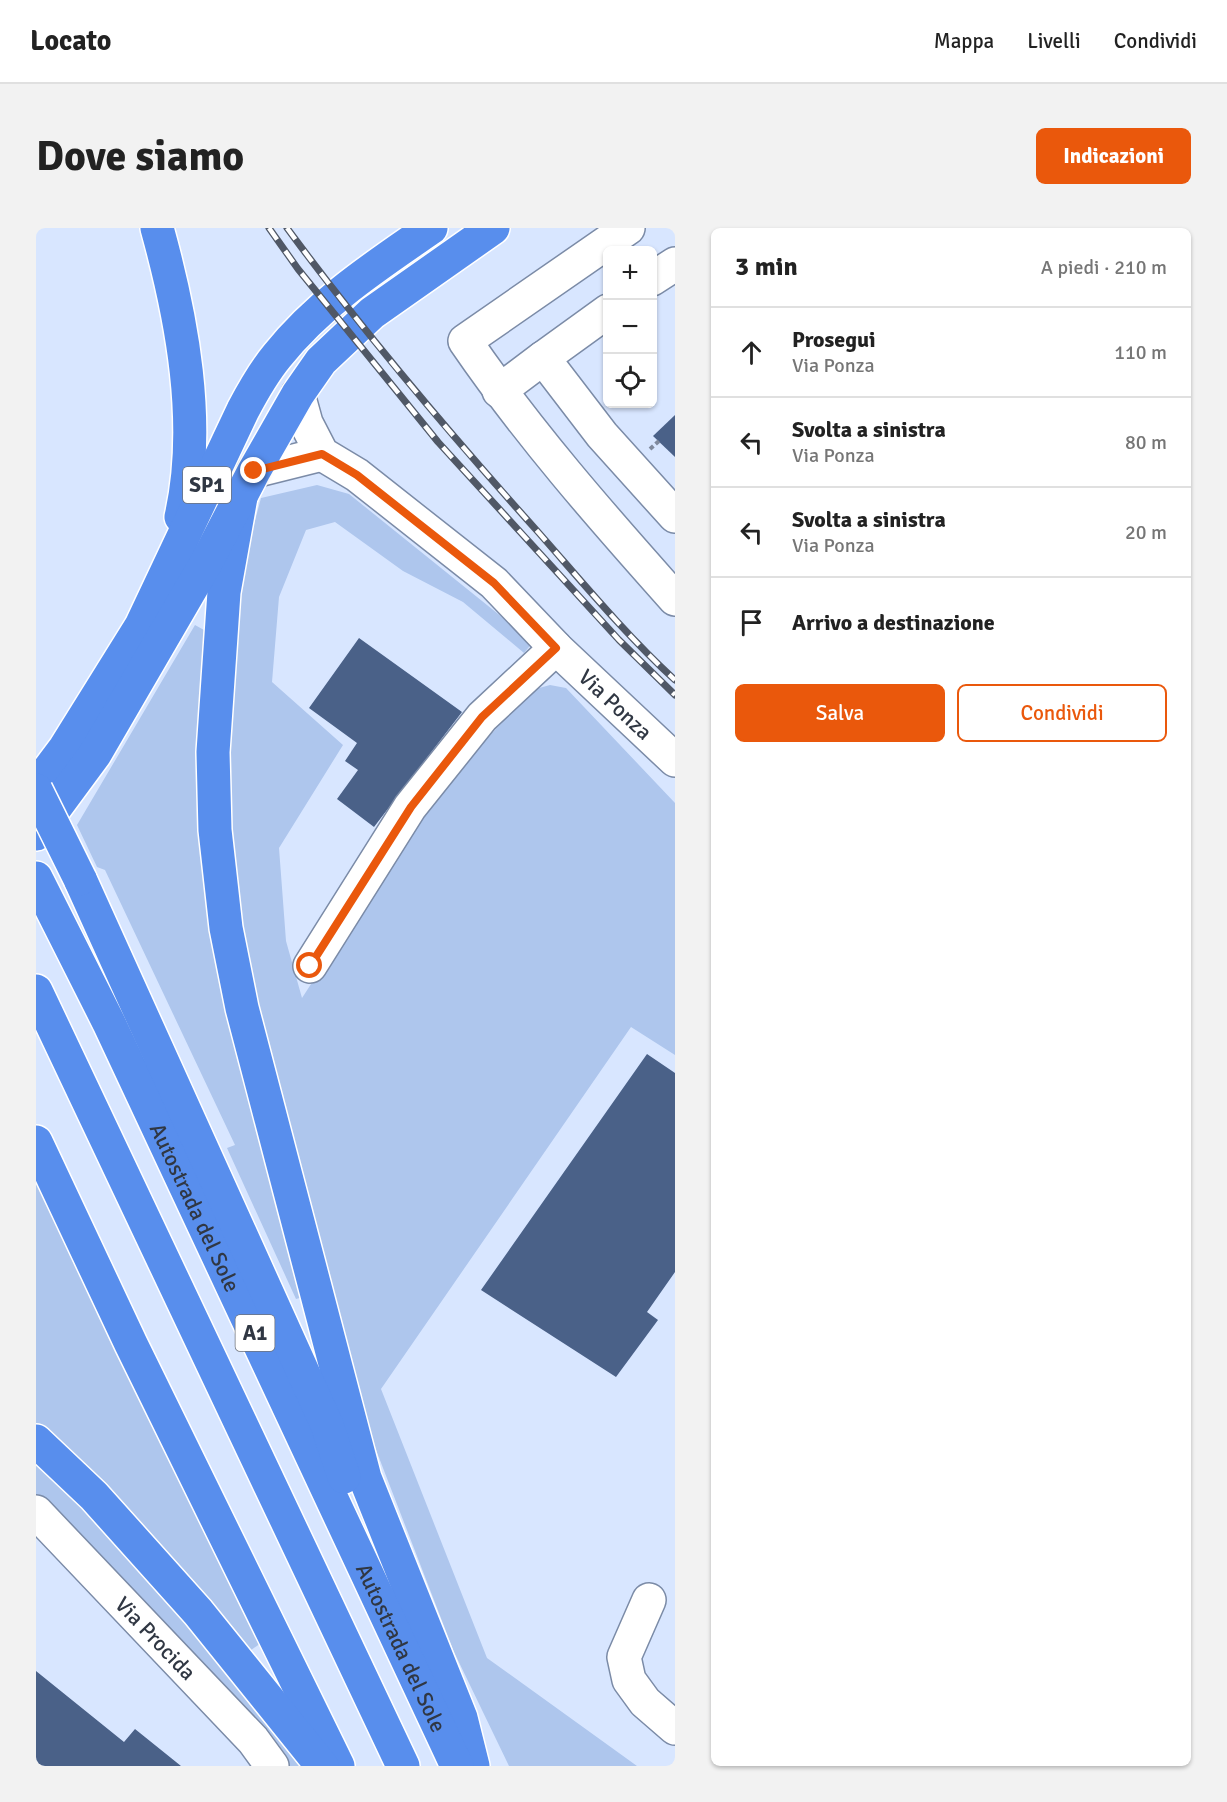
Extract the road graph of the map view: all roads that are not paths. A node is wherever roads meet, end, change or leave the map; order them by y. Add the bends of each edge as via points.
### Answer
1 (157, 228) edge
2 (431, 228) edge
3 (493, 228) edge
4 (628, 228) edge
5 (675, 264) edge
6 (657, 276) edge
7 (603, 315) edge
8 (543, 358) junction
9 (499, 391) junction
10 (298, 394) junction
11 (322, 454) junction
12 (248, 484) junction
13 (675, 516) edge
14 (163, 578) junction
15 (675, 599) edge
16 (556, 648) junction
17 (675, 760) edge
18 (36, 788) edge
19 (36, 834) edge
20 (42, 890) edge
21 (310, 966) dead end
22 (36, 990) edge
23 (36, 1142) edge
24 (36, 1441) edge
25 (36, 1512) edge
26 (649, 1600) dead end
27 (395, 1633) junction
28 (675, 1728) edge
29 (272, 1766) edge
30 (322, 1766) edge
31 (338, 1766) edge
32 (403, 1766) edge
33 (457, 1766) edge
34 (474, 1766) edge

1 - 14 highway via 176,302 189,437 186,496
2 - 14 highway, SP1 via 357,279 277,355 243,410
3 - 10 highway, SP1 via 372,313 321,361
4 - 9 street via 465,341
5 - 6 street
7 - 8 street
8 - 9 street
8 - 13 street via 602,435
9 - 15 street via 597,512
10 - 11 street via 306,423
10 - 12 highway, SP1
11 - 12 street
11 - 16 street, Via Ponza via 357,475 494,583
12 - 19 highway, SP1 via 195,584 94,754
12 - 34 highway via 224,592 213,752 215,830 226,928 242,1008 365,1478 461,1718
14 - 18 highway, SP1 via 117,667
16 - 17 street, Via Ponza
16 - 21 street via 482,717 411,807
18 - 27 highway, bridge via 327,1425
20 - 27 highway, Autostrada del Sole / A1 via 109,1023
22 - 32 highway, A1
23 - 31 highway via 130,1344
24 - 30 highway via 94,1496 198,1612
25 - 29 street, Via Procida via 253,1740
26 - 28 street via 624,1657 634,1687
27 - 33 highway, Autostrada del Sole / A1

